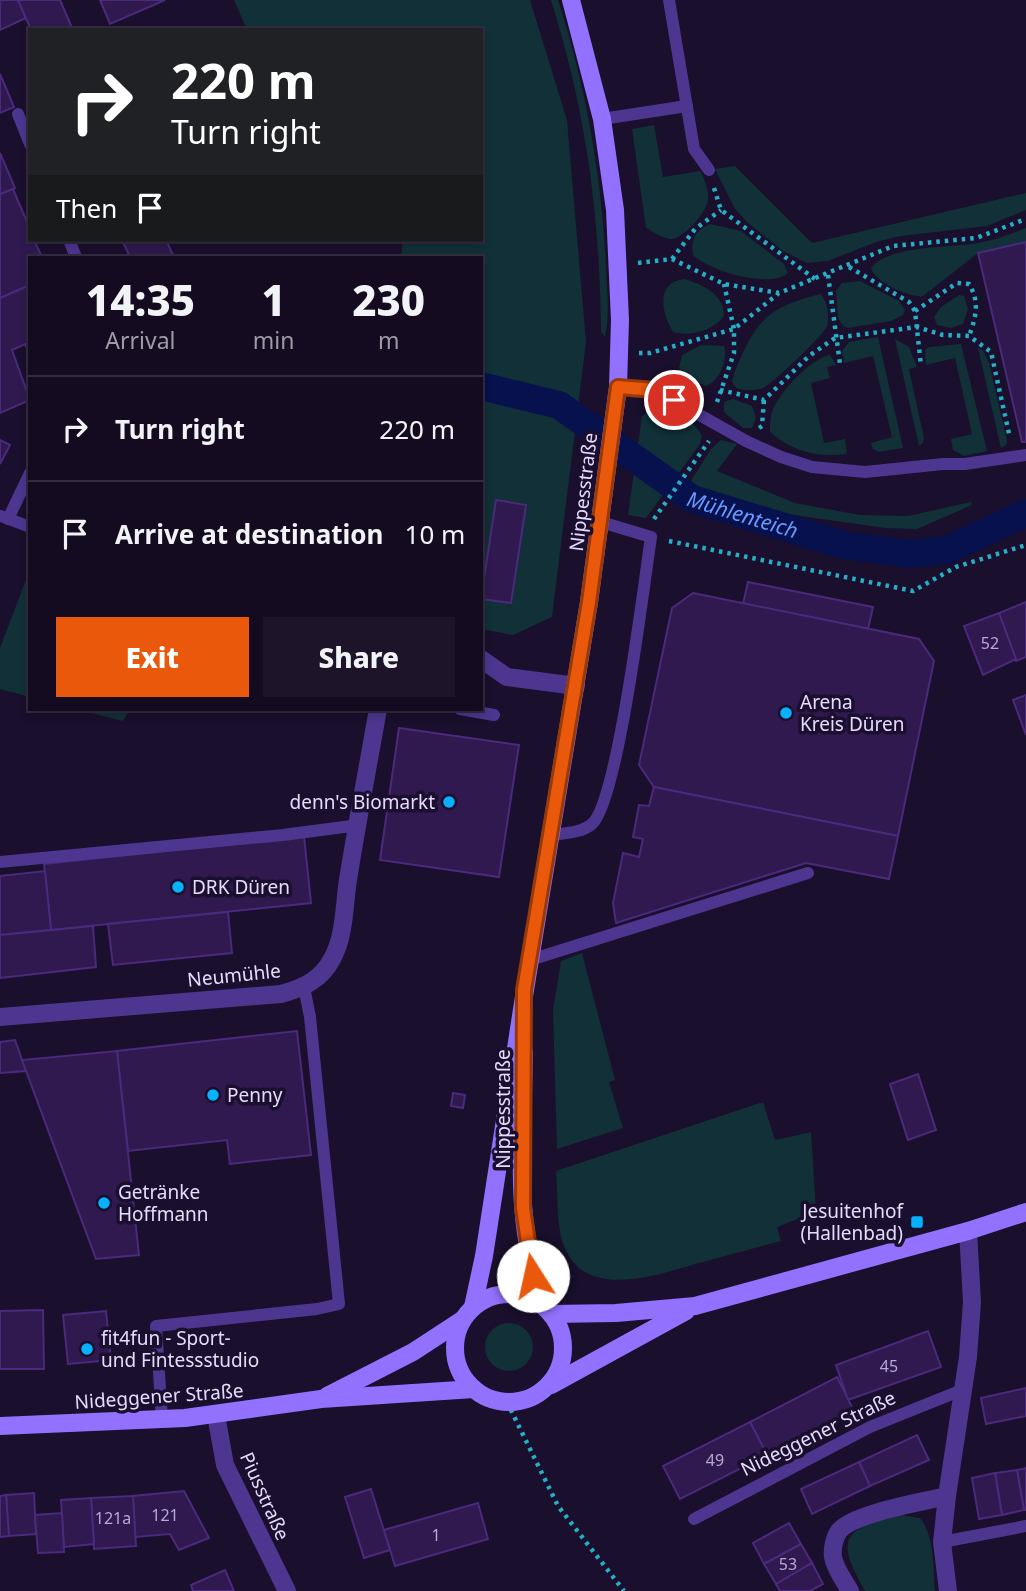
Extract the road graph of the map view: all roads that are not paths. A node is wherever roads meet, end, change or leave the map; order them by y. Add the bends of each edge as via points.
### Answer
1 (571, 0) edge
2 (669, 0) edge
3 (687, 106) junction
4 (18, 114) dead end
5 (602, 119) junction
6 (28, 139) edge
7 (709, 170) dead end
8 (618, 387) junction
9 (1020, 456) edge
10 (28, 476) edge
11 (4, 518) edge
12 (601, 522) junction
13 (28, 526) edge
14 (483, 660) edge
15 (576, 686) junction
16 (377, 711) edge
17 (471, 711) edge
18 (494, 715) dead end
19 (359, 825) junction
20 (551, 835) junction
21 (0, 862) edge
22 (808, 873) dead end
23 (530, 960) junction
24 (304, 987) junction
25 (524, 990) junction
26 (0, 1017) edge
27 (1026, 1212) edge
28 (968, 1231) junction
29 (695, 1306) junction
30 (549, 1312) junction
31 (468, 1314) junction
32 (545, 1388) junction
33 (474, 1389) junction
34 (962, 1390) junction
35 (321, 1399) junction
36 (216, 1415) junction
37 (162, 1420) junction
38 (0, 1426) edge
39 (947, 1496) junction
40 (694, 1519) dead end
41 (1026, 1526) edge
42 (943, 1542) junction
43 (287, 1591) edge
44 (850, 1591) edge
45 (948, 1591) edge

1 - 5 street, Nippesstraße
2 - 3 lane
3 - 5 lane
3 - 7 lane via 694,149
4 - 6 lane
5 - 8 street, Nippesstraße via 619,265
8 - 9 lane via 655,390 781,457 813,467 864,472
8 - 12 street, Nippesstraße
10 - 11 lane
11 - 13 lane
12 - 15 street, Nippesstraße
12 - 20 lane via 651,537 614,763 601,811 576,832
14 - 15 street via 507,677
15 - 20 street, Nippesstraße
16 - 19 street, Neumühle
17 - 18 lane
19 - 21 lane
19 - 24 street, Neumühle via 333,958 320,976
20 - 23 street, Nippesstraße
22 - 23 lane
23 - 25 street, Nippesstraße
24 - 26 street, Neumühle via 281,993
24 - 37 lane via 339,1304 156,1326
25 - 30 street, Nippesstraße via 523,1208 533,1276
25 - 31 street, Nippesstraße via 486,1244
27 - 28 street
28 - 29 street
28 - 34 street via 972,1302
29 - 30 street via 616,1313
29 - 32 street
30 - 31 street via 530,1298 510,1293 491,1297
30 - 32 street via 561,1332 563,1352 558,1372
31 - 33 street via 454,1344 459,1369
31 - 35 street, Nideggener Straße via 414,1352
32 - 33 street via 527,1399 507,1402 489,1399
33 - 35 street, Nideggener Straße
34 - 39 street
34 - 40 lane, Nideggener Straße via 870,1427
35 - 36 street, Nideggener Straße
36 - 37 street, Nideggener Straße
36 - 43 street, Piusstraße via 225,1465
37 - 38 street, Nideggener Straße
39 - 42 street
39 - 44 street via 864,1516 839,1531 834,1542 835,1565
41 - 42 lane
42 - 45 street

